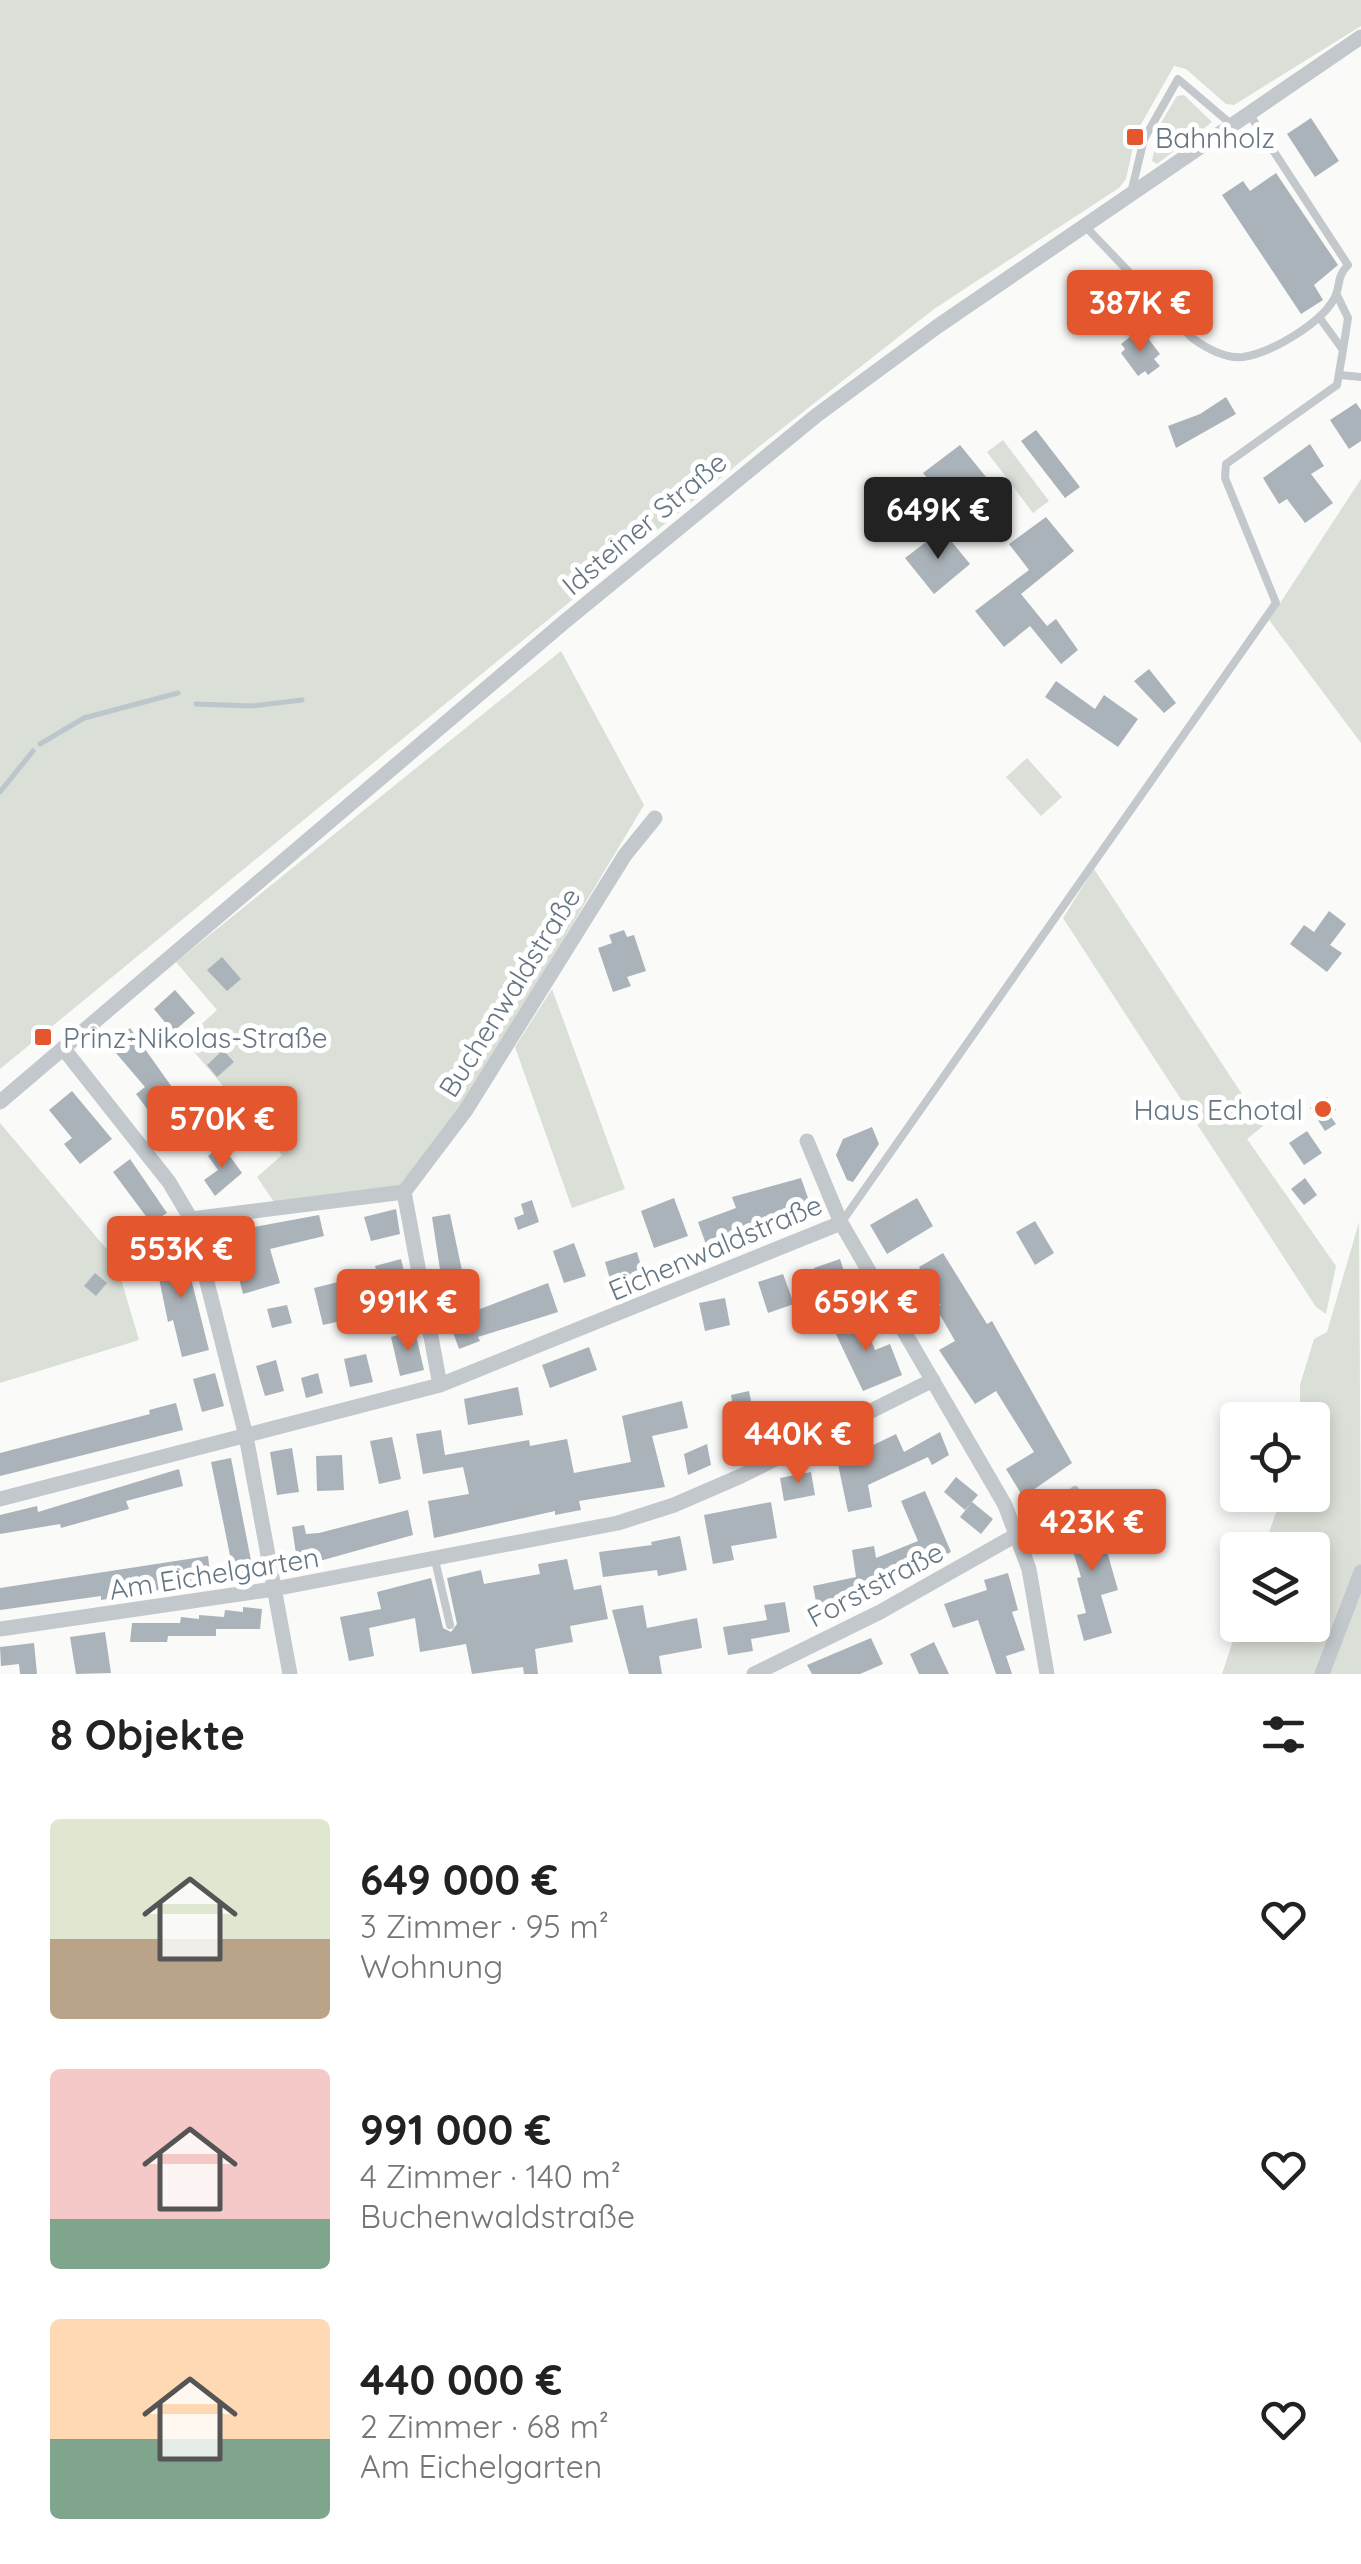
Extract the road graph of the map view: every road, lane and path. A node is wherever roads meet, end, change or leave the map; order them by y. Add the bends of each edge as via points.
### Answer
1 (1361, 37) edge
2 (1248, 112) junction
3 (1230, 124) junction
4 (1132, 194) junction
5 (1086, 226) junction
6 (1336, 295) junction
7 (1319, 317) junction
8 (1342, 350) junction
9 (1339, 375) junction
10 (1361, 377) edge
11 (937, 490) dead end
12 (949, 509) dead end
13 (656, 818) dead end
14 (63, 1048) junction
15 (0, 1102) edge
16 (808, 1141) dead end
17 (404, 1192) junction
18 (191, 1219) junction
19 (841, 1223) junction
20 (933, 1380) junction
21 (440, 1385) junction
22 (246, 1436) junction
23 (1075, 1490) dead end
24 (0, 1498) edge
25 (1018, 1534) junction
26 (435, 1560) junction
27 (1361, 1572) edge
28 (274, 1589) junction
29 (450, 1624) dead end
30 (0, 1629) edge
31 (290, 1674) edge
32 (754, 1674) edge
33 (1047, 1674) edge
34 (1322, 1674) edge

1 - 2 street, Idsteiner Straße
2 - 3 street, Idsteiner Straße
2 - 6 lane via 1348,265 1339,274
3 - 4 street, Idsteiner Straße
3 - 4 lane via 1178,78 1144,138
4 - 5 street, Idsteiner Straße
5 - 7 lane via 1212,351 1242,357
5 - 14 street, Idsteiner Straße via 938,326 702,506
6 - 7 lane
6 - 8 lane via 1348,318
7 - 8 lane
8 - 9 lane
9 - 10 lane
9 - 19 lane, Eichenwaldstraße via 1333,390 1226,464 1225,478 1276,603
11 - 12 lane
13 - 17 street, Buchenwaldstraße via 615,870 466,1110
14 - 15 street, Idsteiner Straße
14 - 18 street
16 - 19 street
17 - 18 street
17 - 21 street
18 - 22 street
19 - 20 street
19 - 21 street, Eichenwaldstraße
20 - 25 street
20 - 26 street, Am Eichelgarten via 674,1505
21 - 22 street, Eichenwaldstraße
22 - 24 street, Eichenwaldstraße
22 - 28 street
23 - 25 lane
25 - 32 street, Forststraße
25 - 33 street via 1041,1620
26 - 28 street, Am Eichelgarten
26 - 29 lane
27 - 34 street
28 - 30 street, Am Eichelgarten
28 - 31 street

